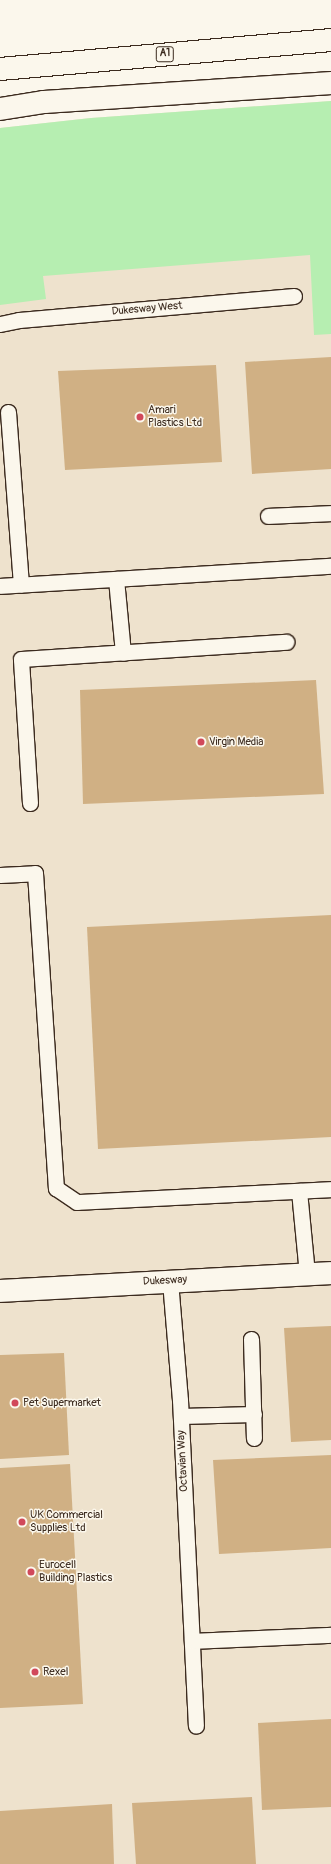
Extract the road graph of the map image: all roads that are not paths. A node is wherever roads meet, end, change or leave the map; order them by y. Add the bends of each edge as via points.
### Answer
1 (331, 40) edge
2 (0, 69) edge
3 (331, 83) edge
4 (0, 108) edge
5 (294, 296) dead end
6 (0, 324) edge
7 (8, 412) dead end
8 (331, 513) edge
9 (268, 516) dead end
10 (331, 566) edge
11 (116, 579) junction
12 (22, 585) junction
13 (0, 586) edge
14 (286, 642) dead end
15 (124, 653) junction
16 (30, 803) dead end
17 (0, 875) edge
18 (331, 1189) edge
19 (299, 1191) junction
20 (331, 1273) edge
21 (307, 1274) junction
22 (170, 1281) junction
23 (0, 1291) edge
24 (251, 1339) dead end
25 (254, 1414) junction
26 (181, 1416) junction
27 (254, 1438) dead end
28 (331, 1635) edge
29 (192, 1641) junction
30 (196, 1726) dead end

1 - 2 main road, A1
3 - 4 main road via 51,102
5 - 6 lane, Dukesway West via 20,320
7 - 12 lane
8 - 9 lane
10 - 11 lane
11 - 12 lane
11 - 15 lane
12 - 13 lane
14 - 15 lane
15 - 16 lane via 21,660
17 - 19 lane via 35,873 56,1188 77,1202
18 - 19 lane
19 - 21 lane
20 - 21 main road, Dukesway
21 - 22 main road, Dukesway
22 - 23 main road, Dukesway
22 - 26 lane, Octavian Way
24 - 25 lane
25 - 26 lane
25 - 27 lane
26 - 29 lane, Octavian Way
28 - 29 lane
29 - 30 lane, Octavian Way

